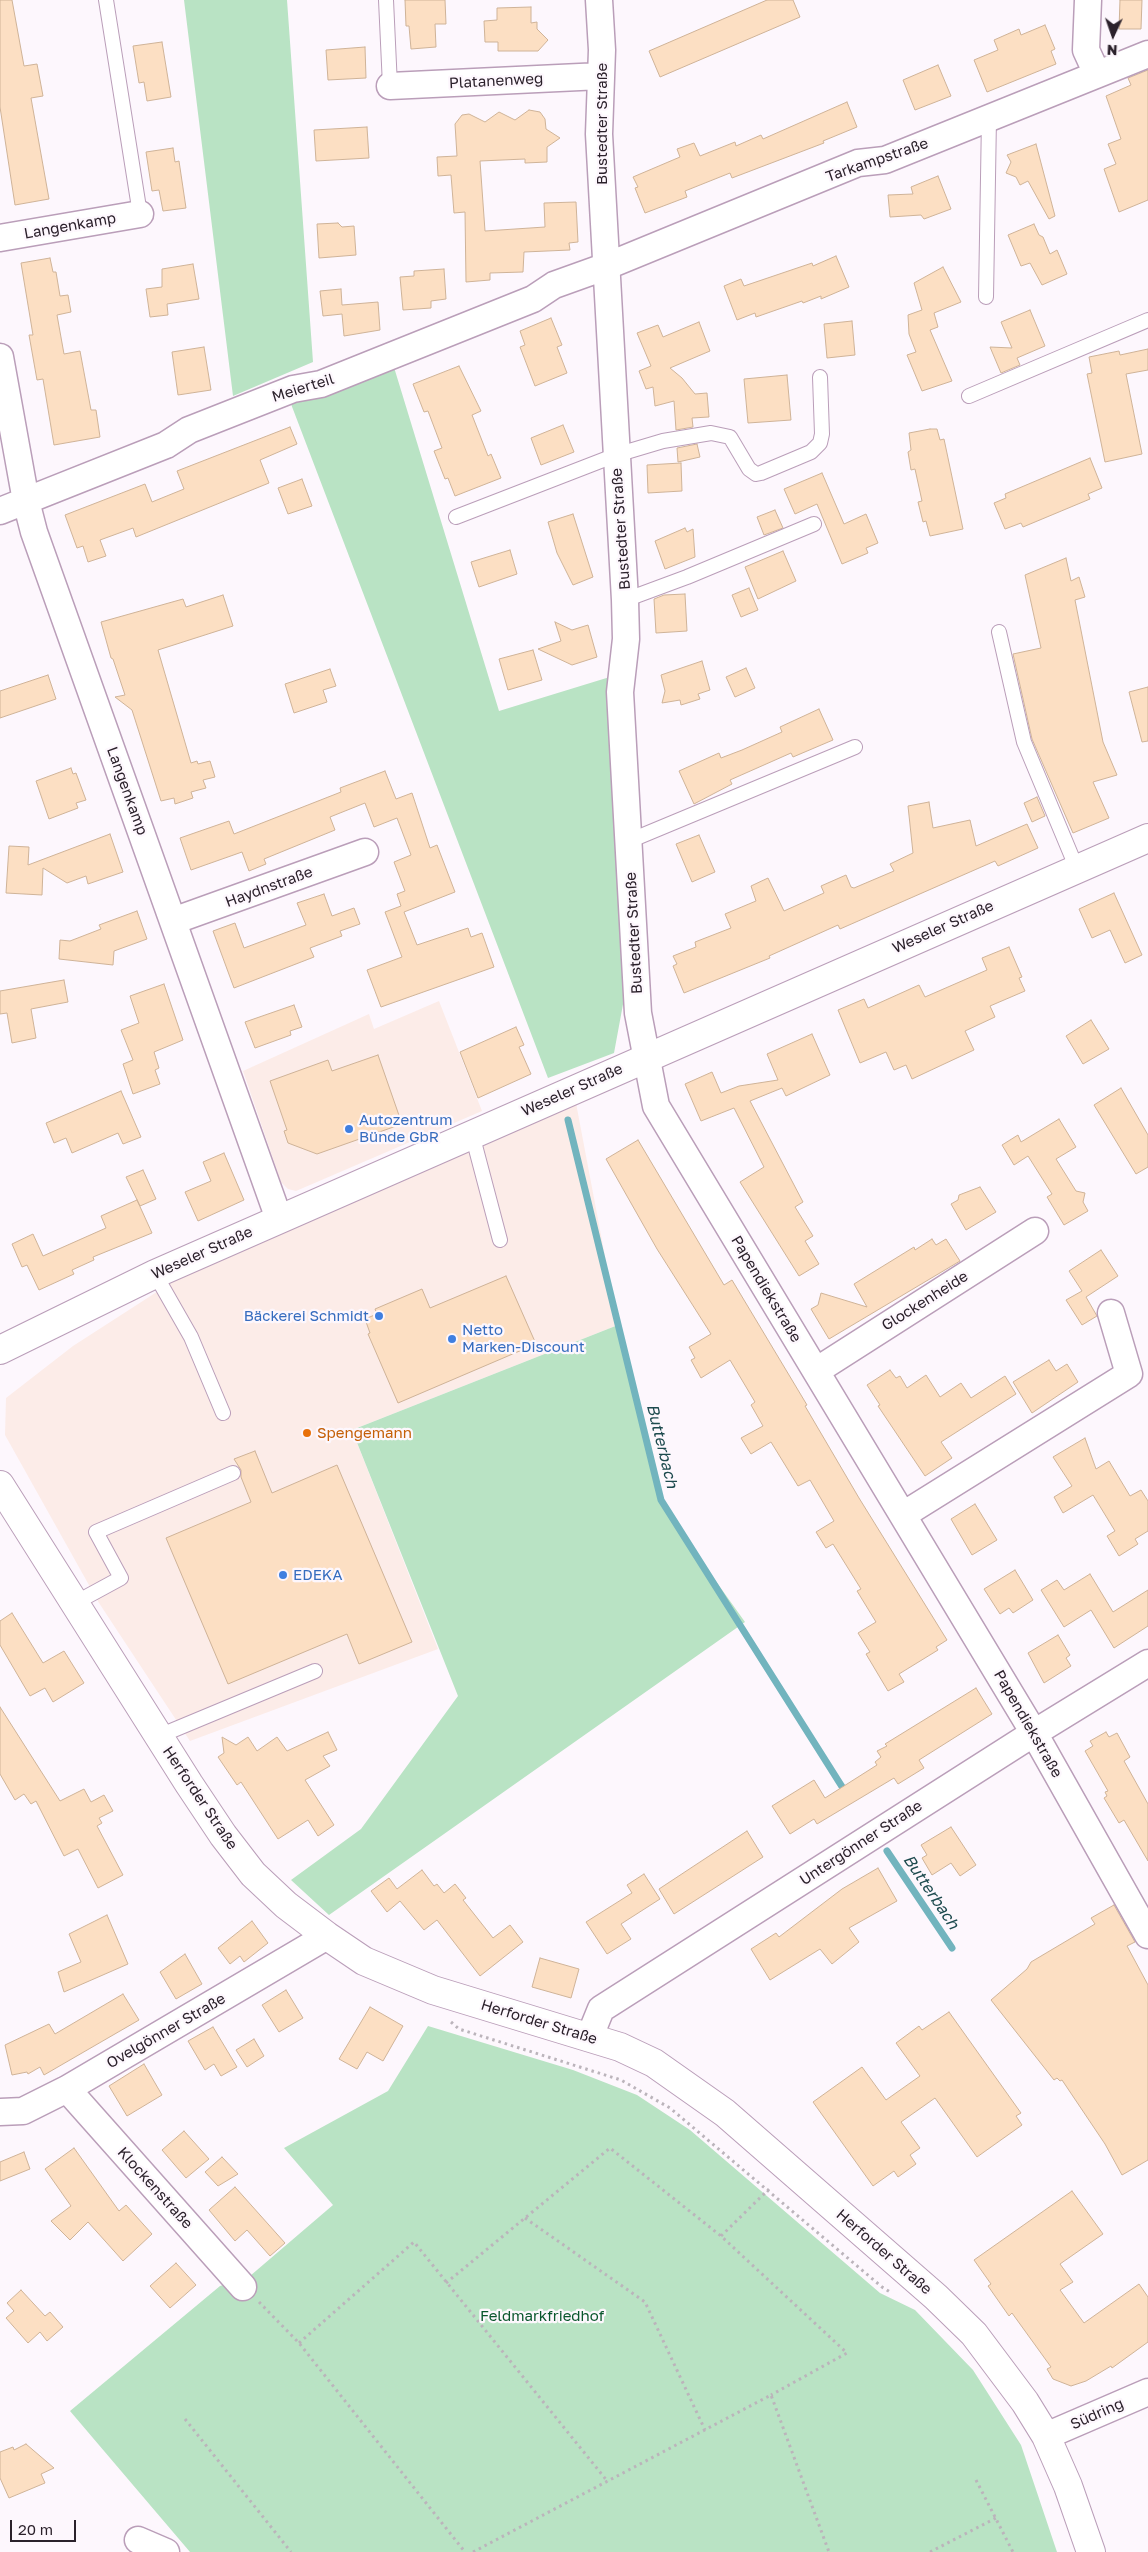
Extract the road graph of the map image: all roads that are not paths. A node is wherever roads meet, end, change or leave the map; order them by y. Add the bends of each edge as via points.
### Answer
1 (106, 0) edge
2 (386, 0) edge
3 (599, 0) edge
4 (1088, 0) edge
5 (1148, 54) edge
6 (1097, 74) junction
7 (601, 76) junction
8 (390, 86) joint
9 (989, 118) junction
10 (140, 214) joint
11 (0, 238) edge
12 (607, 266) junction
13 (986, 297) dead end
14 (1148, 320) edge
15 (0, 357) edge
16 (820, 377) dead end
17 (969, 396) dead end
18 (616, 455) junction
19 (26, 501) junction
20 (0, 511) edge
21 (456, 517) dead end
22 (814, 524) dead end
23 (625, 600) junction
24 (999, 632) dead end
25 (855, 746) dead end
26 (1148, 838) edge
27 (629, 841) junction
28 (365, 852) dead end
29 (1077, 869) junction
30 (174, 921) junction
31 (646, 1057) junction
32 (472, 1134) junction
33 (279, 1219) junction
34 (1035, 1232) dead end
35 (500, 1240) dead end
36 (155, 1274) junction
37 (1111, 1313) dead end
38 (0, 1350) edge
39 (816, 1371) junction
40 (223, 1413) dead end
41 (233, 1473) dead end
42 (0, 1486) edge
43 (903, 1515) junction
44 (75, 1604) junction
45 (1148, 1663) edge
46 (315, 1671) dead end
47 (1034, 1732) junction
48 (159, 1736) junction
49 (1148, 1935) edge
50 (327, 1936) junction
51 (590, 2036) junction
52 (68, 2089) junction
53 (0, 2112) edge
54 (243, 2286) road end
55 (1148, 2392) edge
56 (1046, 2436) junction
57 (138, 2540) dead end
58 (166, 2552) edge
59 (1090, 2552) edge

1 - 10 lane
2 - 8 lane
3 - 7 street, Bustedter Straße
4 - 6 street via 1086,50
5 - 6 street, Tarkampstraße
6 - 9 street, Tarkampstraße
7 - 8 street, Platanenweg
7 - 12 street, Bustedter Straße via 599,134
9 - 12 street, Tarkampstraße via 885,160 858,163
9 - 13 lane
10 - 11 street, Langenkamp
12 - 18 street, Bustedter Straße
12 - 19 street, Meierteil via 554,285 533,299 321,384 293,389 198,426 166,445
14 - 17 lane
15 - 19 street, Langenkamp
16 - 18 lane via 820,443 811,452 761,473 748,469 733,439 720,434 663,441
18 - 21 lane
18 - 23 street, Bustedter Straße
19 - 20 street, Meierteil
19 - 30 street, Langenkamp via 34,532
22 - 23 lane
23 - 27 street, Bustedter Straße via 626,639 620,692
24 - 29 lane via 1024,742
25 - 27 lane
26 - 29 main road, Weseler Straße
27 - 31 street, Bustedter Straße via 638,1013
28 - 30 street, Haydnstraße
29 - 31 main road, Weseler Straße
30 - 33 street, Langenkamp
31 - 32 main road, Weseler Straße
31 - 39 street, Papendiekstraße via 656,1106
32 - 33 main road, Weseler Straße
32 - 35 lane
33 - 36 main road, Weseler Straße
34 - 39 street, Glockenheide
36 - 38 main road, Weseler Straße
36 - 40 lane via 191,1337
37 - 43 street via 1129,1374
39 - 43 street, Papendiekstraße
41 - 44 lane via 96,1532 121,1578
42 - 44 main road, Herforder Straße
43 - 47 street, Papendiekstraße
44 - 48 main road, Herforder Straße
45 - 47 street, Untergönner Straße
46 - 48 lane
47 - 49 street, Papendiekstraße
47 - 51 street, Untergönner Straße via 601,2009
48 - 50 main road, Herforder Straße via 223,1836 253,1874 286,1905
50 - 51 main road, Herforder Straße via 364,1960 433,1990
50 - 52 street, Ovelgönner Straße
51 - 56 main road, Herforder Straße via 654,2063 725,2113 936,2297 974,2334 1016,2388
52 - 53 street, Ovelgönner Straße via 23,2111
52 - 54 street, Klockenstraße
55 - 56 street, Südring
56 - 59 main road, Herforder Straße via 1068,2486
57 - 58 street

